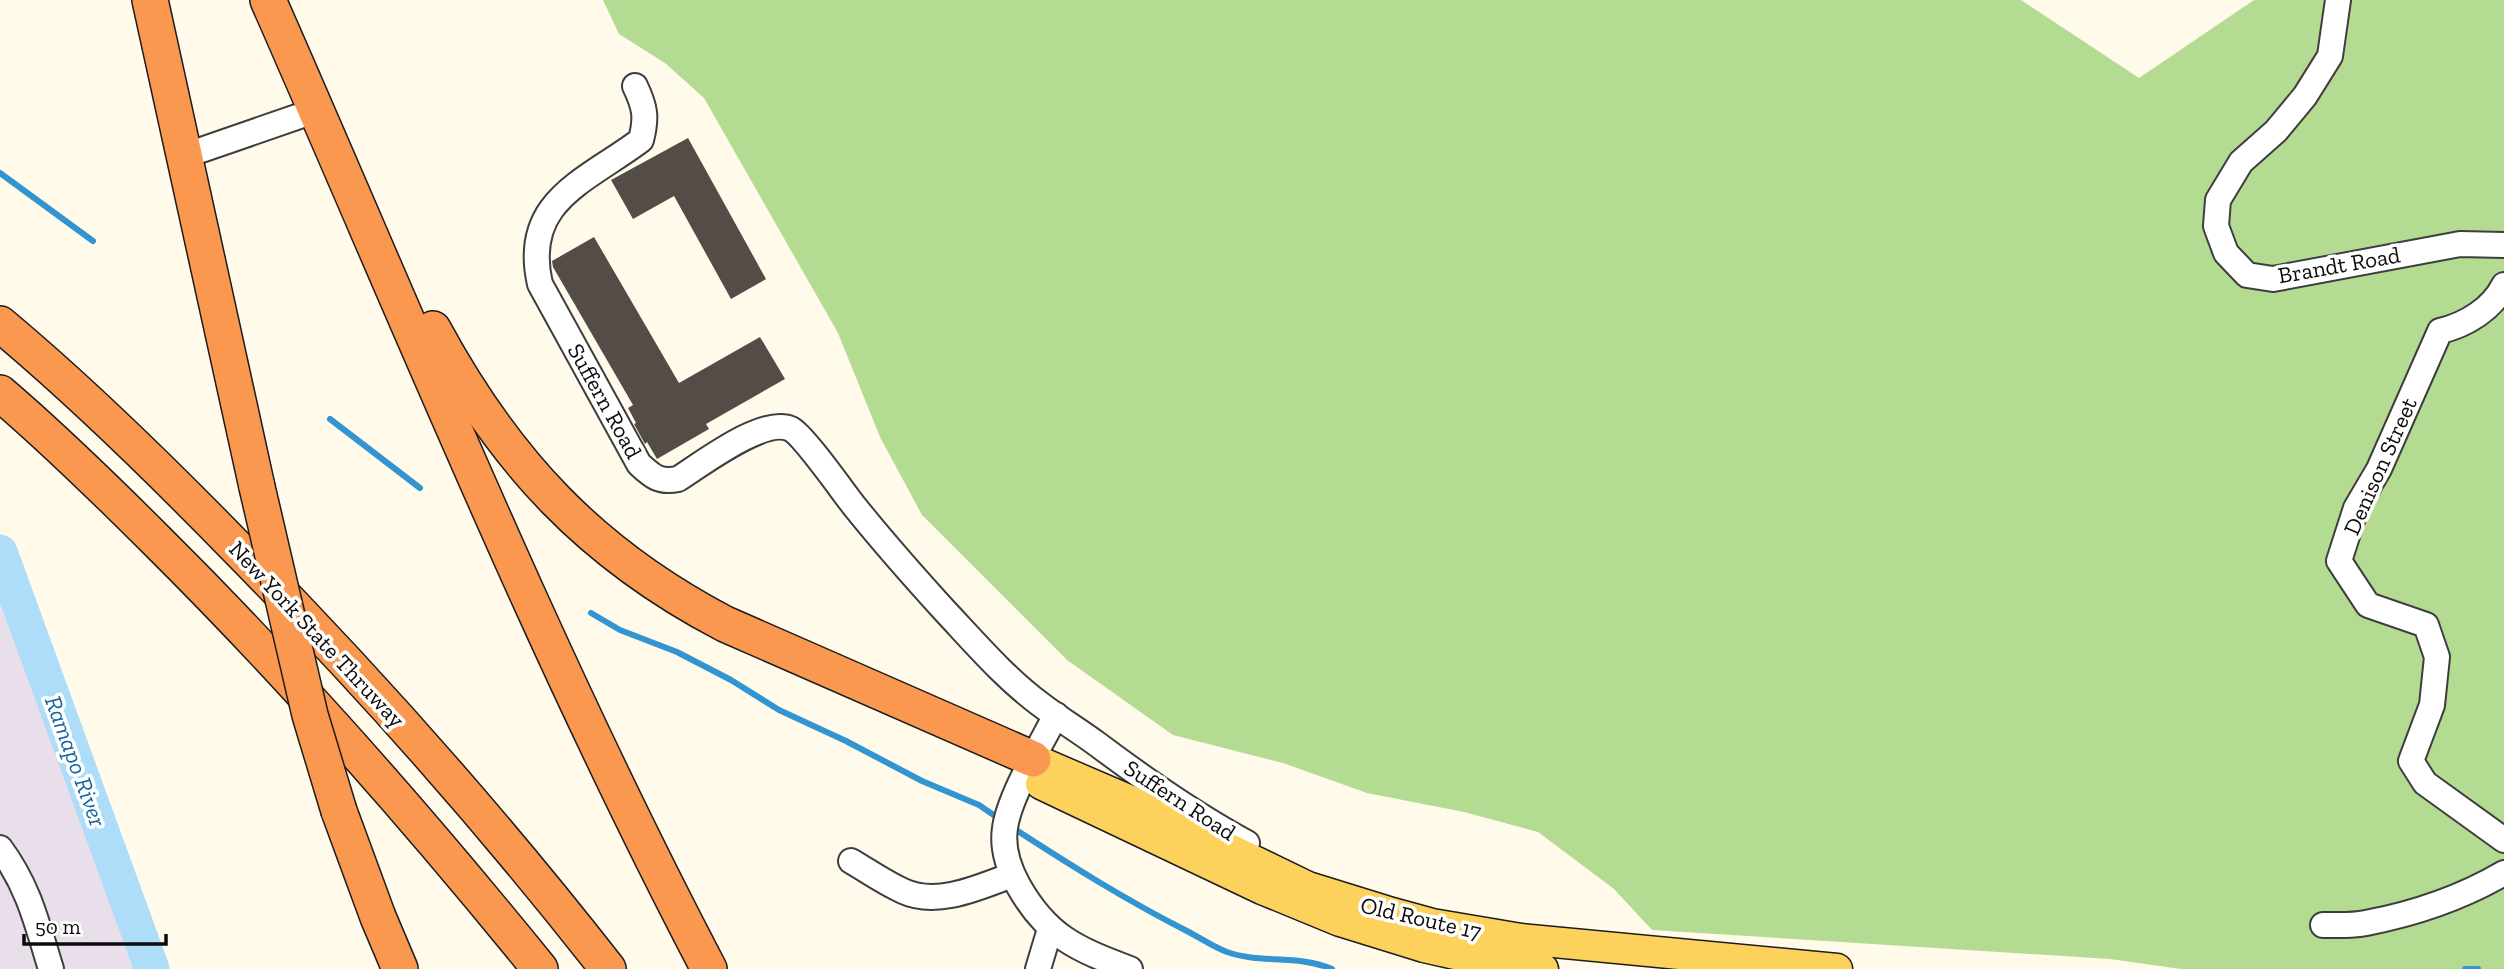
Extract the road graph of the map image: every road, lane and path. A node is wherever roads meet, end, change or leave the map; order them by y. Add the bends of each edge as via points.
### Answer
1 (150, 0) edge
2 (268, 0) edge
3 (2338, 0) edge
4 (635, 86) dead end
5 (317, 110) junction
6 (184, 156) junction
7 (2504, 245) edge
8 (2504, 285) edge
9 (5, 328) edge
10 (0, 393) edge
11 (1056, 715) junction
12 (1029, 768) junction
13 (2504, 839) edge
14 (0, 849) edge
15 (851, 861) dead end
16 (2504, 873) edge
17 (1013, 876) junction
18 (2323, 925) dead end
19 (1050, 929) junction
20 (1521, 939) junction
21 (51, 969) edge
22 (400, 969) edge
23 (540, 969) edge
24 (608, 969) edge
25 (709, 969) edge
26 (1038, 969) edge
27 (1130, 969) edge
28 (1543, 969) edge
29 (1837, 969) edge

1 - 6 highway
2 - 5 highway
3 - 7 street, Brandt Road via 2330,56 2276,131 2241,162 2218,200 2216,226 2226,253 2247,275 2273,279 2460,244
4 - 11 street, Suffern Road via 646,122 641,140 564,194 540,226 534,260 540,284 639,464 654,478 678,479 769,426 792,429 946,611 1006,674
5 - 6 street
5 - 12 highway via 462,379 532,476 593,538 654,583 725,624
5 - 25 highway via 531,598
6 - 22 highway, bridge via 310,715 339,811
8 - 13 street, Denison Street via 2487,308 2455,328 2440,331 2379,469 2356,508 2339,561 2368,605 2426,625 2437,657 2432,705 2411,761 2425,783
9 - 24 highway, New York State Thruway via 127,438 308,621 452,780
10 - 23 highway via 184,568 269,657 411,815
11 - 12 street
11 - 20 street, Suffern Road via 1193,812 1311,875 1437,919
12 - 17 street via 1008,818 1006,858
12 - 20 main road, Old Route 17 via 1126,799 1308,887 1348,901
12 - 28 main road, Old Route 17 via 1262,889 1340,921 1424,947
14 - 21 street via 27,892
15 - 17 street via 905,892 936,897
16 - 18 street via 2421,908 2365,923
17 - 19 street
19 - 26 street
19 - 27 street via 1094,956
20 - 29 main road, Old Route 17

